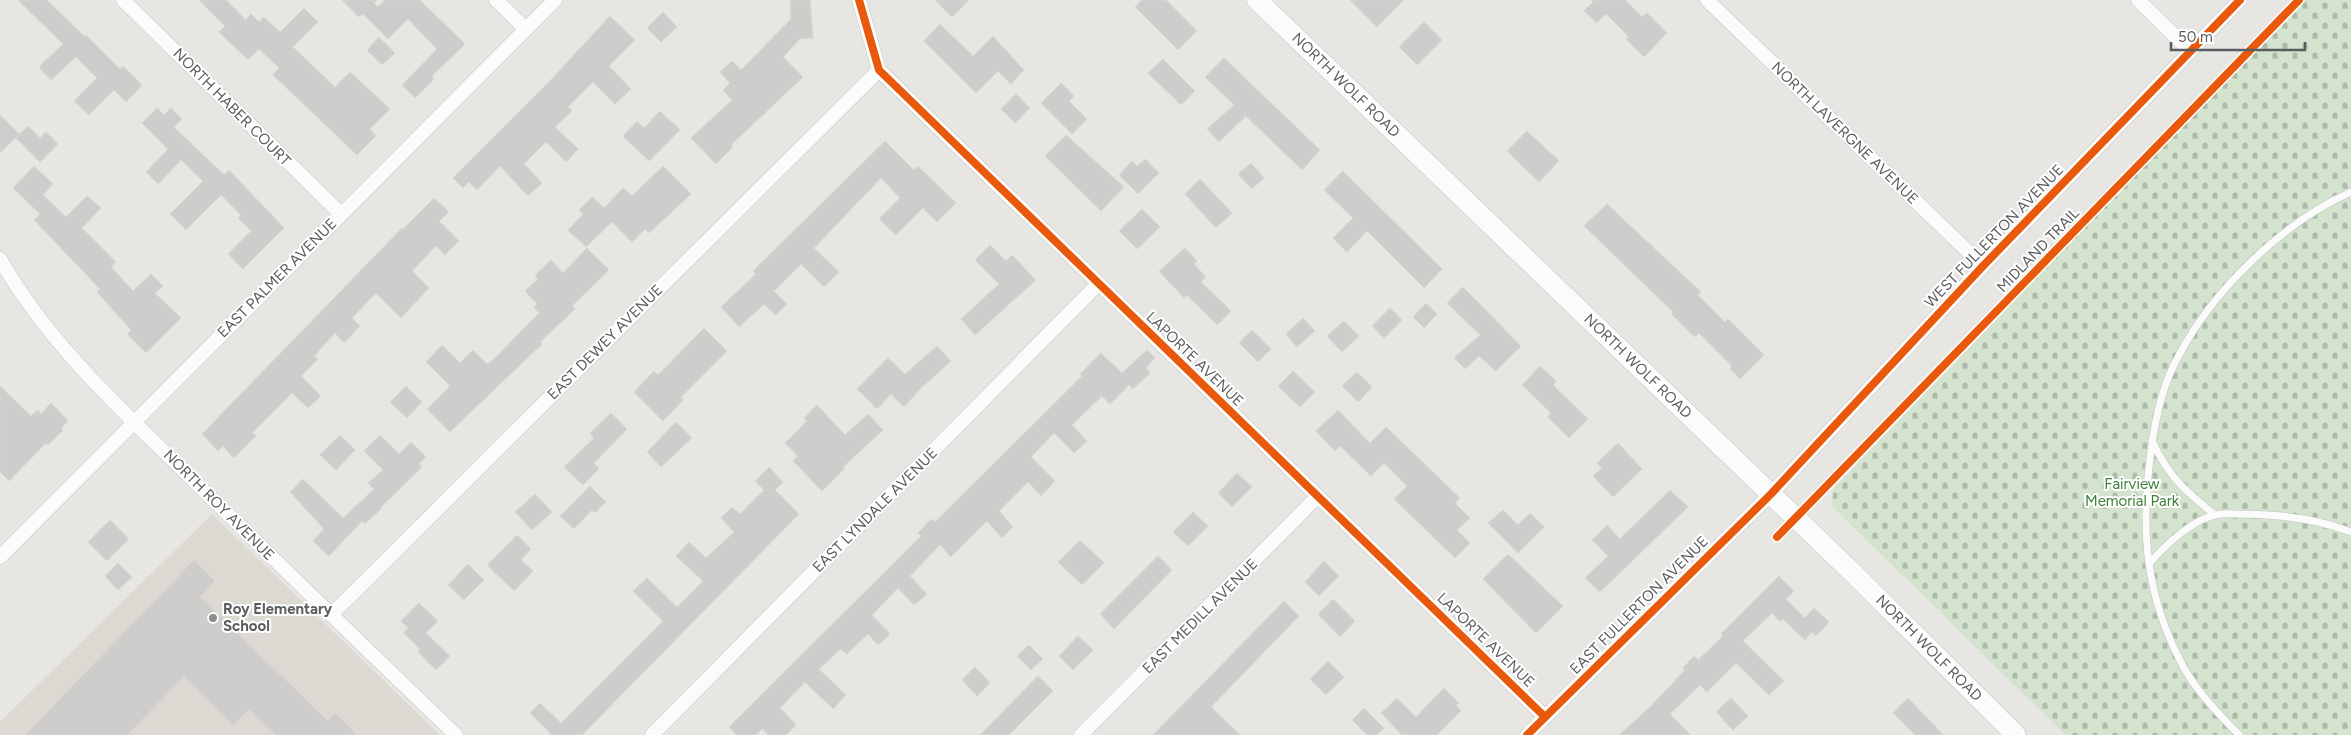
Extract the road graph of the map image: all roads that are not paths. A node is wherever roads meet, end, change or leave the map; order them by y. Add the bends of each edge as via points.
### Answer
1 (123, 0) edge
2 (496, 0) edge
3 (555, 0) edge
4 (859, 0) edge
5 (1257, 0) edge
6 (1706, 0) edge
7 (2138, 0) edge
8 (2240, 0) edge
9 (526, 29) junction
10 (2190, 51) junction
11 (880, 70) junction
12 (2351, 192) edge
13 (341, 214) junction
14 (0, 259) edge
15 (1983, 266) junction
16 (1098, 284) junction
17 (134, 422) junction
18 (2152, 441) junction
19 (1771, 494) junction
20 (1318, 496) junction
21 (2214, 514) junction
22 (2351, 532) edge
23 (0, 557) edge
24 (2149, 564) junction
25 (331, 615) junction
26 (1545, 717) junction
27 (456, 735) edge
28 (652, 735) edge
29 (1081, 735) edge
30 (1527, 735) edge
31 (2016, 735) edge
32 (2239, 735) edge

1 - 13 street, NORTH HABER COURT
2 - 9 street
3 - 9 street, EAST PALMER AVENUE
4 - 11 street, LAPORTE AVENUE
5 - 19 main road, NORTH WOLF ROAD
6 - 15 street, NORTH LAVERGNE AVENUE
7 - 10 street
8 - 10 street, WEST FULLERTON AVENUE
9 - 13 street, EAST PALMER AVENUE
10 - 15 street, WEST FULLERTON AVENUE
11 - 16 street, LAPORTE AVENUE
11 - 25 street, EAST DEWEY AVENUE
12 - 18 lane via 2335,199 2265,248 2235,278 2202,319 2177,357
13 - 17 street, EAST PALMER AVENUE
14 - 17 street, NORTH ROY AVENUE via 51,335
15 - 19 street, WEST FULLERTON AVENUE
16 - 20 street, LAPORTE AVENUE
16 - 28 street, EAST LYNDALE AVENUE
17 - 23 street, EAST PALMER AVENUE
17 - 25 street, NORTH ROY AVENUE
18 - 21 lane via 2163,464 2182,489
18 - 24 lane via 2144,531
19 - 26 street, EAST FULLERTON AVENUE
19 - 31 main road, NORTH WOLF ROAD
20 - 26 street, LAPORTE AVENUE
20 - 29 street, EAST MEDILL AVENUE
21 - 22 lane via 2297,517
21 - 24 lane via 2165,544
24 - 32 lane via 2167,631 2185,669 2212,707
25 - 27 street, NORTH ROY AVENUE
26 - 30 street, EAST FULLERTON AVENUE

